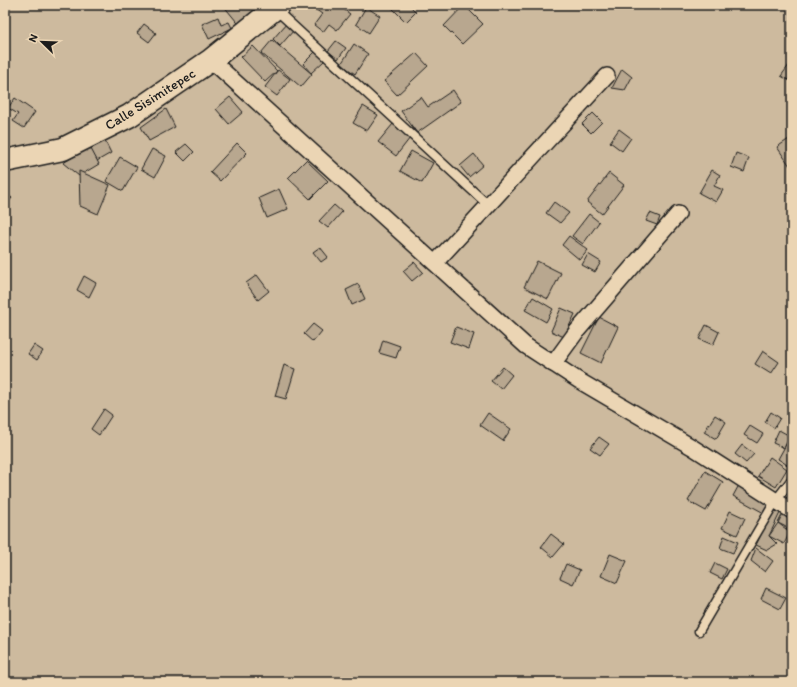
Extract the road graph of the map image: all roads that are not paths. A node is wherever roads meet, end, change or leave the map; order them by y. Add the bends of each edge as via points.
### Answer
1 (277, 7) edge
2 (211, 60) junction
3 (607, 76) dead end
4 (5, 161) edge
5 (487, 204) junction
6 (678, 214) dead end
7 (435, 263) junction
8 (553, 364) junction
9 (792, 479) edge
10 (776, 500) junction
11 (792, 511) edge
12 (699, 631) dead end

1 - 2 street, Calle Sisimitepec
1 - 5 lane
2 - 4 street, Calle Sisimitepec via 129,116 75,144 47,153
2 - 7 street
3 - 5 street
5 - 7 street
6 - 8 street via 577,331
7 - 8 street via 526,346
8 - 10 street
9 - 10 lane
10 - 11 street
10 - 12 lane

